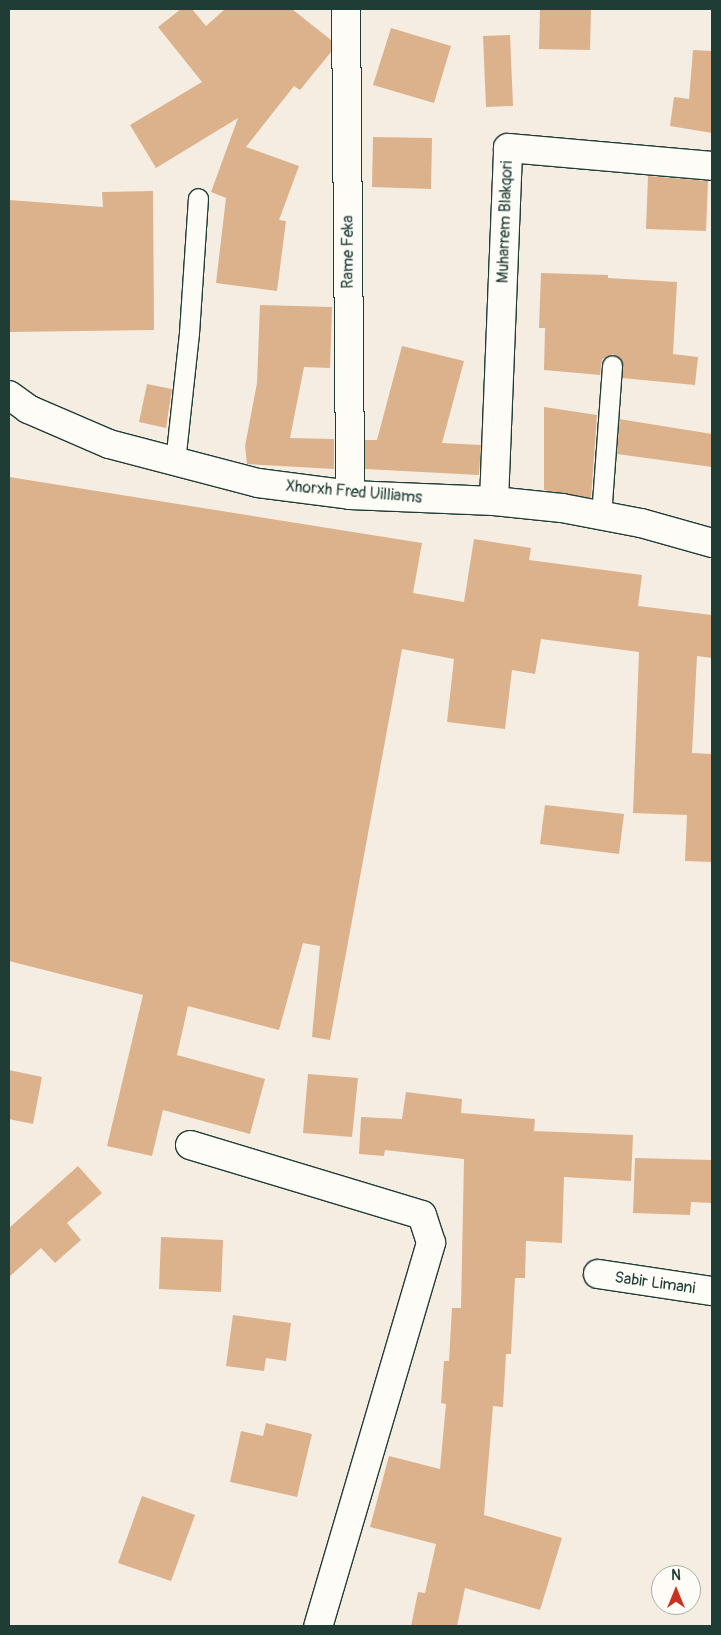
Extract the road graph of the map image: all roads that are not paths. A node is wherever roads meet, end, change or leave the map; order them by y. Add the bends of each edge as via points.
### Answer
1 (346, 9) edge
2 (712, 166) edge
3 (198, 198) dead end
4 (612, 365) dead end
5 (9, 395) edge
6 (175, 462) junction
7 (350, 495) junction
8 (494, 501) junction
9 (601, 516) junction
10 (712, 544) edge
11 (190, 1145) dead end
12 (598, 1274) dead end
13 (712, 1291) edge
14 (318, 1626) edge

1 - 7 street, Rame Feka
2 - 8 street, Muharrem Blakqori via 508,148
3 - 6 lane via 190,333
4 - 9 lane
5 - 6 street, Xhorxh Fred Uilliams via 28,409 109,444
6 - 7 street, Xhorxh Fred Uilliams via 258,483
7 - 8 street, Xhorxh Fred Uilliams
8 - 9 street, Xhorxh Fred Uilliams
9 - 10 street, Xhorxh Fred Uilliams via 641,523
11 - 14 street via 422,1215 431,1243
12 - 13 street, Sabir Limani

